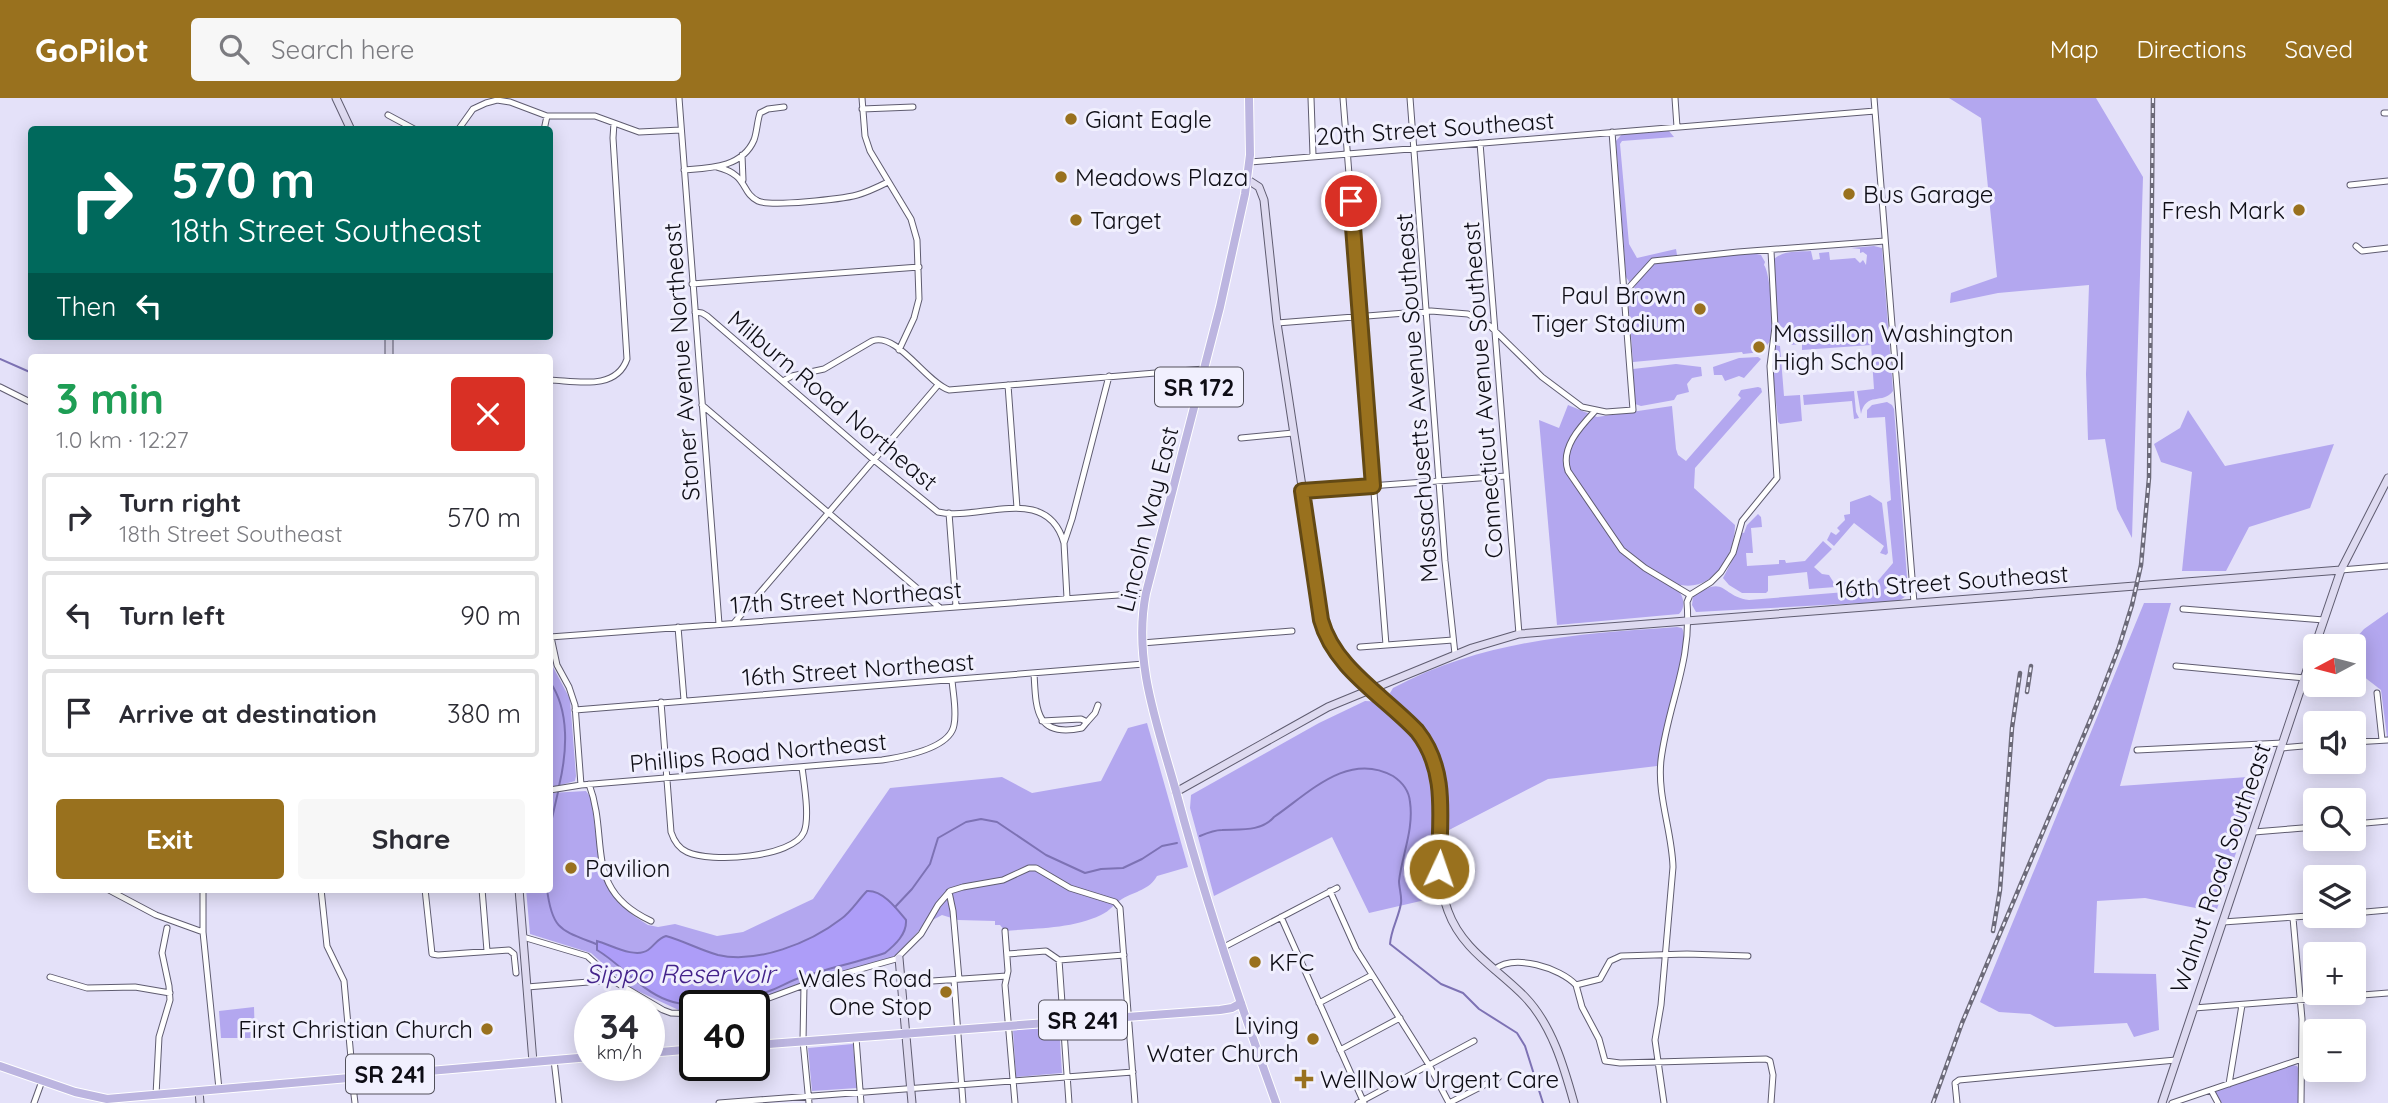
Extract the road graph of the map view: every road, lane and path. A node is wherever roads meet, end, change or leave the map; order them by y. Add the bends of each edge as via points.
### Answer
1 (336, 98) edge
2 (679, 98) edge
3 (862, 98) edge
4 (1249, 98) edge
5 (1311, 98) edge
6 (1343, 98) edge
7 (1410, 98) edge
8 (1675, 98) edge
9 (1874, 98) edge
10 (494, 99) edge
11 (784, 107) dead end
12 (913, 107) dead end
13 (862, 109) junction
14 (1875, 111) junction
15 (388, 115) dead end
16 (547, 116) junction
17 (614, 123) junction
18 (349, 126) edge
19 (409, 126) edge
20 (461, 126) edge
21 (545, 126) edge
22 (1677, 127) junction
23 (681, 130) junction
24 (1612, 132) junction
25 (1480, 143) junction
26 (1414, 148) junction
27 (1347, 153) junction
28 (742, 155) junction
29 (1314, 155) junction
30 (1250, 162) junction
31 (717, 167) junction
32 (684, 170) junction
33 (1248, 180) junction
34 (2388, 181) edge
35 (744, 182) junction
36 (888, 182) junction
37 (2350, 185) dead end
38 (1885, 241) junction
39 (2356, 246) dead end
40 (2388, 248) edge
41 (1770, 251) junction
42 (919, 267) junction
43 (692, 284) junction
44 (1624, 293) junction
45 (1427, 311) junction
46 (695, 312) junction
47 (1360, 316) junction
48 (1278, 323) junction
49 (1494, 330) junction
50 (899, 350) junction
51 (1204, 369) junction
52 (1109, 376) junction
53 (553, 380) edge
54 (783, 381) junction
55 (938, 385) junction
56 (1008, 385) junction
57 (0, 387) edge
58 (28, 401) edge
59 (702, 405) junction
60 (1595, 411) junction
61 (1293, 433) junction
62 (1241, 438) dead end
63 (874, 460) junction
64 (1506, 476) junction
65 (2388, 478) edge
66 (1440, 480) junction
67 (1373, 486) junction
68 (1302, 491) junction
69 (1017, 508) junction
70 (829, 512) junction
71 (949, 513) junction
72 (1064, 543) junction
73 (2388, 566) edge
74 (2341, 570) junction
75 (1146, 593) junction
76 (1690, 595) junction
77 (1067, 598) junction
78 (1914, 603) junction
79 (956, 606) junction
80 (939, 607) junction
81 (2183, 609) dead end
82 (2324, 620) junction
83 (1689, 621) junction
84 (734, 623) junction
85 (719, 624) junction
86 (678, 627) junction
87 (1292, 631) dead end
88 (1519, 634) junction
89 (2319, 634) edge
90 (553, 637) edge
91 (1453, 640) junction
92 (1142, 643) junction
93 (1386, 645) junction
94 (1360, 647) dead end
95 (553, 649) edge
96 (1455, 654) junction
97 (1144, 664) junction
98 (2176, 666) dead end
99 (1034, 673) junction
100 (2303, 678) edge
101 (952, 680) junction
102 (2303, 684) edge
103 (1372, 688) junction
104 (2377, 693) dead end
105 (684, 700) junction
106 (661, 702) junction
107 (1098, 705) dead end
108 (575, 710) junction
109 (1042, 721) junction
110 (1087, 722) junction
111 (2385, 740) edge
112 (2366, 741) edge
113 (2282, 745) junction
114 (2303, 745) edge
115 (2137, 750) dead end
116 (803, 767) junction
117 (666, 778) junction
118 (589, 784) junction
119 (581, 785) junction
120 (553, 790) edge
121 (1176, 792) junction
122 (2388, 821) edge
123 (2366, 823) edge
124 (2303, 828) edge
125 (2253, 832) junction
126 (1337, 888) dead end
127 (1330, 891) junction
128 (949, 892) junction
129 (115, 893) edge
130 (203, 893) edge
131 (321, 893) edge
132 (425, 893) edge
133 (482, 893) edge
134 (519, 893) edge
135 (2388, 911) edge
136 (2366, 912) edge
137 (1281, 917) junction
138 (2303, 917) edge
139 (2293, 918) junction
140 (651, 921) dead end
141 (2222, 922) junction
142 (167, 928) dead end
143 (1005, 931) dead end
144 (203, 932) junction
145 (523, 937) junction
146 (1222, 948) junction
147 (487, 951) junction
148 (1007, 954) junction
149 (1124, 955) junction
150 (1665, 955) junction
151 (1748, 956) dead end
152 (899, 958) junction
153 (1059, 960) junction
154 (1494, 970) junction
155 (516, 974) dead end
156 (1372, 975) junction
157 (1007, 976) junction
158 (51, 977) dead end
159 (957, 979) junction
160 (613, 980) junction
161 (902, 983) junction
162 (804, 985) junction
163 (1576, 985) junction
164 (527, 986) junction
165 (170, 993) junction
166 (2388, 993) edge
167 (770, 998) edge
168 (2300, 1000) junction
169 (1241, 1003) junction
170 (1319, 1003) junction
171 (2242, 1005) junction
172 (2194, 1008) junction
173 (679, 1013) edge
174 (1128, 1017) junction
175 (1400, 1018) junction
176 (1063, 1021) junction
177 (1009, 1026) junction
178 (957, 1030) junction
179 (907, 1034) junction
180 (856, 1038) junction
181 (803, 1041) junction
182 (1474, 1041) dead end
183 (770, 1044) edge
184 (1340, 1050) junction
185 (574, 1059) edge
186 (2302, 1059) junction
187 (554, 1060) junction
188 (2176, 1060) junction
189 (1657, 1061) junction
190 (533, 1062) junction
191 (1429, 1065) junction
192 (0, 1066) edge
193 (1133, 1072) junction
194 (1067, 1076) junction
195 (352, 1078) junction
196 (1498, 1078) dead end
197 (42, 1081) junction
198 (1013, 1081) junction
199 (962, 1084) junction
200 (2229, 1084) junction
201 (910, 1088) junction
202 (219, 1089) junction
203 (2211, 1090) junction
204 (199, 1091) junction
205 (860, 1092) junction
206 (156, 1095) junction
207 (808, 1096) junction
208 (119, 1101) edge
209 (1361, 1102) edge
210 (34, 1103) edge
211 (200, 1103) edge
212 (355, 1103) edge
213 (559, 1103) edge
214 (719, 1103) edge
215 (809, 1103) edge
216 (861, 1103) edge
217 (912, 1103) edge
218 (963, 1103) edge
219 (1014, 1103) edge
220 (1069, 1103) edge
221 (1135, 1103) edge
222 (1276, 1103) edge
223 (1449, 1103) edge
224 (1574, 1103) edge
225 (1664, 1103) edge
226 (1771, 1103) edge
227 (1957, 1103) edge
228 (2162, 1103) edge
229 (2172, 1103) edge
230 (2218, 1103) edge
231 (2301, 1103) edge

1 - 18 street
2 - 23 street, Stoner Avenue Northeast
3 - 13 street
4 - 30 main road, Lincoln Way East / SR 172
5 - 29 street
6 - 27 street
7 - 26 street, Massachusetts Avenue Southeast
8 - 22 street
9 - 14 street
10 - 16 street
10 - 20 street via 473,109
11 - 28 street via 760,113 752,143
12 - 13 street
13 - 36 street via 868,146
14 - 22 street, 20th Street Southeast
14 - 38 street
15 - 19 street
16 - 17 street via 588,115
16 - 21 street
17 - 23 street via 639,132
17 - 53 street via 626,364 607,380
22 - 24 street, 20th Street Southeast
23 - 32 street, Stoner Avenue Northeast
24 - 25 street, 20th Street Southeast
24 - 44 street
25 - 26 street, 20th Street Southeast
25 - 49 street, Connecticut Avenue Southeast
26 - 27 street, 20th Street Southeast
26 - 45 street, Massachusetts Avenue Southeast
27 - 29 street, 20th Street Southeast
27 - 47 street
28 - 31 street
28 - 35 street
29 - 30 street, 20th Street Southeast
30 - 33 main road, Lincoln Way East / SR 172
31 - 32 street
31 - 35 street
32 - 43 street, Stoner Avenue Northeast
33 - 48 street via 1259,187 1264,201
33 - 51 main road, Lincoln Way East / SR 172
34 - 37 street
35 - 36 street via 756,200 772,203 850,197
36 - 42 street via 914,226
38 - 41 street
38 - 78 street
39 - 40 street via 2362,251
41 - 44 street via 1657,260
41 - 76 street via 1775,327 1770,366 1777,478 1742,521 1726,566
42 - 43 street
42 - 50 street via 918,305
43 - 46 street, Stoner Avenue Northeast
44 - 60 street via 1633,410
45 - 47 street
45 - 49 street via 1461,313
45 - 66 street, Massachusetts Avenue Southeast
46 - 54 street, Milburn Road Northeast via 707,316
46 - 59 street, Stoner Avenue Northeast
47 - 48 street
47 - 67 street
48 - 61 street
49 - 60 street via 1556,389
49 - 64 street, Connecticut Avenue Southeast
50 - 54 street via 885,339 876,339 824,369
50 - 55 street
51 - 52 street
51 - 75 main road, Lincoln Way East / SR 172
52 - 56 street
52 - 72 street
54 - 63 street, Milburn Road Northeast
55 - 56 street via 955,390
55 - 63 street
56 - 69 street
57 - 58 street
59 - 70 street
59 - 85 street, Stoner Avenue Northeast
60 - 76 street via 1570,445 1565,458 1568,471 1622,550
61 - 62 street
61 - 68 street
63 - 70 street
63 - 71 street, Milburn Road Northeast via 938,512
64 - 66 street
64 - 88 street, Connecticut Avenue Southeast
65 - 74 street, Walnut Road Southeast
66 - 67 street
66 - 91 street, Massachusetts Avenue Southeast
67 - 68 street
67 - 93 street
68 - 103 street via 1324,630 1340,658
69 - 71 street
69 - 72 street via 1047,518
70 - 80 street
70 - 84 street
71 - 79 street
72 - 77 street
73 - 74 street, 16th Street Southeast
74 - 78 street, 16th Street Southeast
74 - 82 street, Walnut Road Southeast
75 - 77 street, 17th Street Northeast
75 - 92 main road, Lincoln Way East / SR 172
76 - 83 street
77 - 79 street, 17th Street Northeast
78 - 83 street, 16th Street Southeast
79 - 80 street, 17th Street Northeast
80 - 84 street, 17th Street Northeast
81 - 82 street
82 - 89 street, Walnut Road Southeast
83 - 88 street, 16th Street Southeast
83 - 150 street via 1685,660 1660,768 1673,857
84 - 85 street, 17th Street Northeast
85 - 86 street, 17th Street Northeast
86 - 90 street, 17th Street Northeast
86 - 105 street
87 - 92 street
88 - 96 street, 16th Street Southeast
91 - 93 street
91 - 96 street, Massachusetts Avenue Southeast
92 - 97 main road, Lincoln Way East / SR 172
93 - 94 street
95 - 108 street
96 - 103 street, 16th Street Southeast
97 - 99 street, 16th Street Northeast
97 - 121 main road, Lincoln Way East / SR 172
98 - 100 street
99 - 101 street, 16th Street Northeast
99 - 109 street
101 - 105 street, 16th Street Northeast
101 - 116 street, Phillips Road Northeast via 955,723 941,742 882,760
102 - 113 street, Walnut Road Southeast
103 - 121 street, 16th Street Southeast
103 - 154 street via 1417,731 1431,754 1440,797 1439,869 1446,905 1461,936
104 - 111 street
105 - 106 street, 16th Street Northeast
106 - 108 street, 16th Street Northeast
106 - 117 street
107 - 110 street
108 - 119 street
109 - 110 street
109 - 110 street via 1050,728 1068,730 1082,728
111 - 112 street
113 - 114 street
113 - 115 street
113 - 125 street, Walnut Road Southeast
116 - 117 street, Phillips Road Northeast
116 - 117 street via 806,815 802,836 789,847 745,856 696,855 680,848 671,832
117 - 118 street, Phillips Road Northeast
118 - 119 street, Phillips Road Northeast
118 - 140 street via 604,873 623,903
119 - 120 street, Phillips Road Northeast
121 - 146 main road, Lincoln Way East / SR 172
122 - 123 street
124 - 125 street
125 - 141 street, Walnut Road Southeast
126 - 127 street
127 - 137 street
127 - 156 street
128 - 149 street via 1036,868 1070,888 1117,904
128 - 152 street
128 - 159 street
129 - 144 street
130 - 144 street
131 - 195 street via 327,946 344,981
132 - 147 street via 432,954
133 - 147 street
134 - 145 street
135 - 136 street
137 - 146 street
137 - 170 street
138 - 139 street
139 - 141 street
139 - 168 street
141 - 172 street, Walnut Road Southeast
142 - 165 street via 162,953
143 - 148 street
144 - 202 street
145 - 160 street via 587,956
145 - 164 street
146 - 169 main road, Lincoln Way East / SR 172
147 - 155 street via 512,951
148 - 153 street via 1046,951
148 - 157 street
149 - 153 street
149 - 174 street
150 - 151 street
150 - 163 street via 1616,957 1598,981
150 - 189 street via 1655,1034
152 - 161 street
152 - 162 street
153 - 176 street
154 - 163 street via 1508,964 1539,966
154 - 224 street via 1526,998 1544,1024
156 - 170 street
156 - 175 street
157 - 159 street
157 - 177 street
158 - 165 street via 87,988 135,987
159 - 161 street
159 - 178 street
160 - 164 street
160 - 173 street via 663,1010
161 - 179 street
162 - 167 street
162 - 181 street
163 - 189 street via 1605,1061
164 - 190 street
165 - 206 street via 159,1038
166 - 168 street
168 - 171 street
168 - 186 street
169 - 174 main road, SR 241 via 1220,1010
169 - 222 main road, Lincoln Way East / SR 172
170 - 184 street
171 - 172 street
171 - 200 street
172 - 188 street, Walnut Road Southeast
174 - 176 main road, SR 241
174 - 193 street
175 - 184 street
175 - 191 street
176 - 177 main road, SR 241
176 - 194 street
177 - 178 main road, SR 241
177 - 198 street
178 - 179 main road, SR 241
178 - 199 street
179 - 180 main road, SR 241
179 - 201 street
180 - 181 main road, SR 241
180 - 205 street
181 - 183 main road, SR 241
181 - 207 street
182 - 191 street
184 - 209 street
185 - 187 main road, SR 241
186 - 200 street
186 - 231 street
187 - 190 main road, SR 241
187 - 213 street
188 - 227 street via 1956,1082
188 - 228 street, Walnut Road Southeast
189 - 225 street
189 - 226 street via 1769,1060 1773,1069
190 - 195 main road, SR 241
191 - 209 street
191 - 223 street
192 - 197 main road, SR 241
193 - 194 street
193 - 221 street
194 - 198 street
194 - 220 street
195 - 202 main road, SR 241
195 - 212 street
196 - 223 street
197 - 208 main road, SR 241
197 - 210 street
198 - 199 street
198 - 219 street
199 - 201 street
199 - 218 street
200 - 203 street
201 - 205 street
201 - 217 street
202 - 204 main road, SR 241
203 - 229 street
203 - 230 street
204 - 206 main road, SR 241
204 - 211 street
205 - 207 street
205 - 216 street
206 - 208 main road, SR 241
207 - 214 street
207 - 215 street

